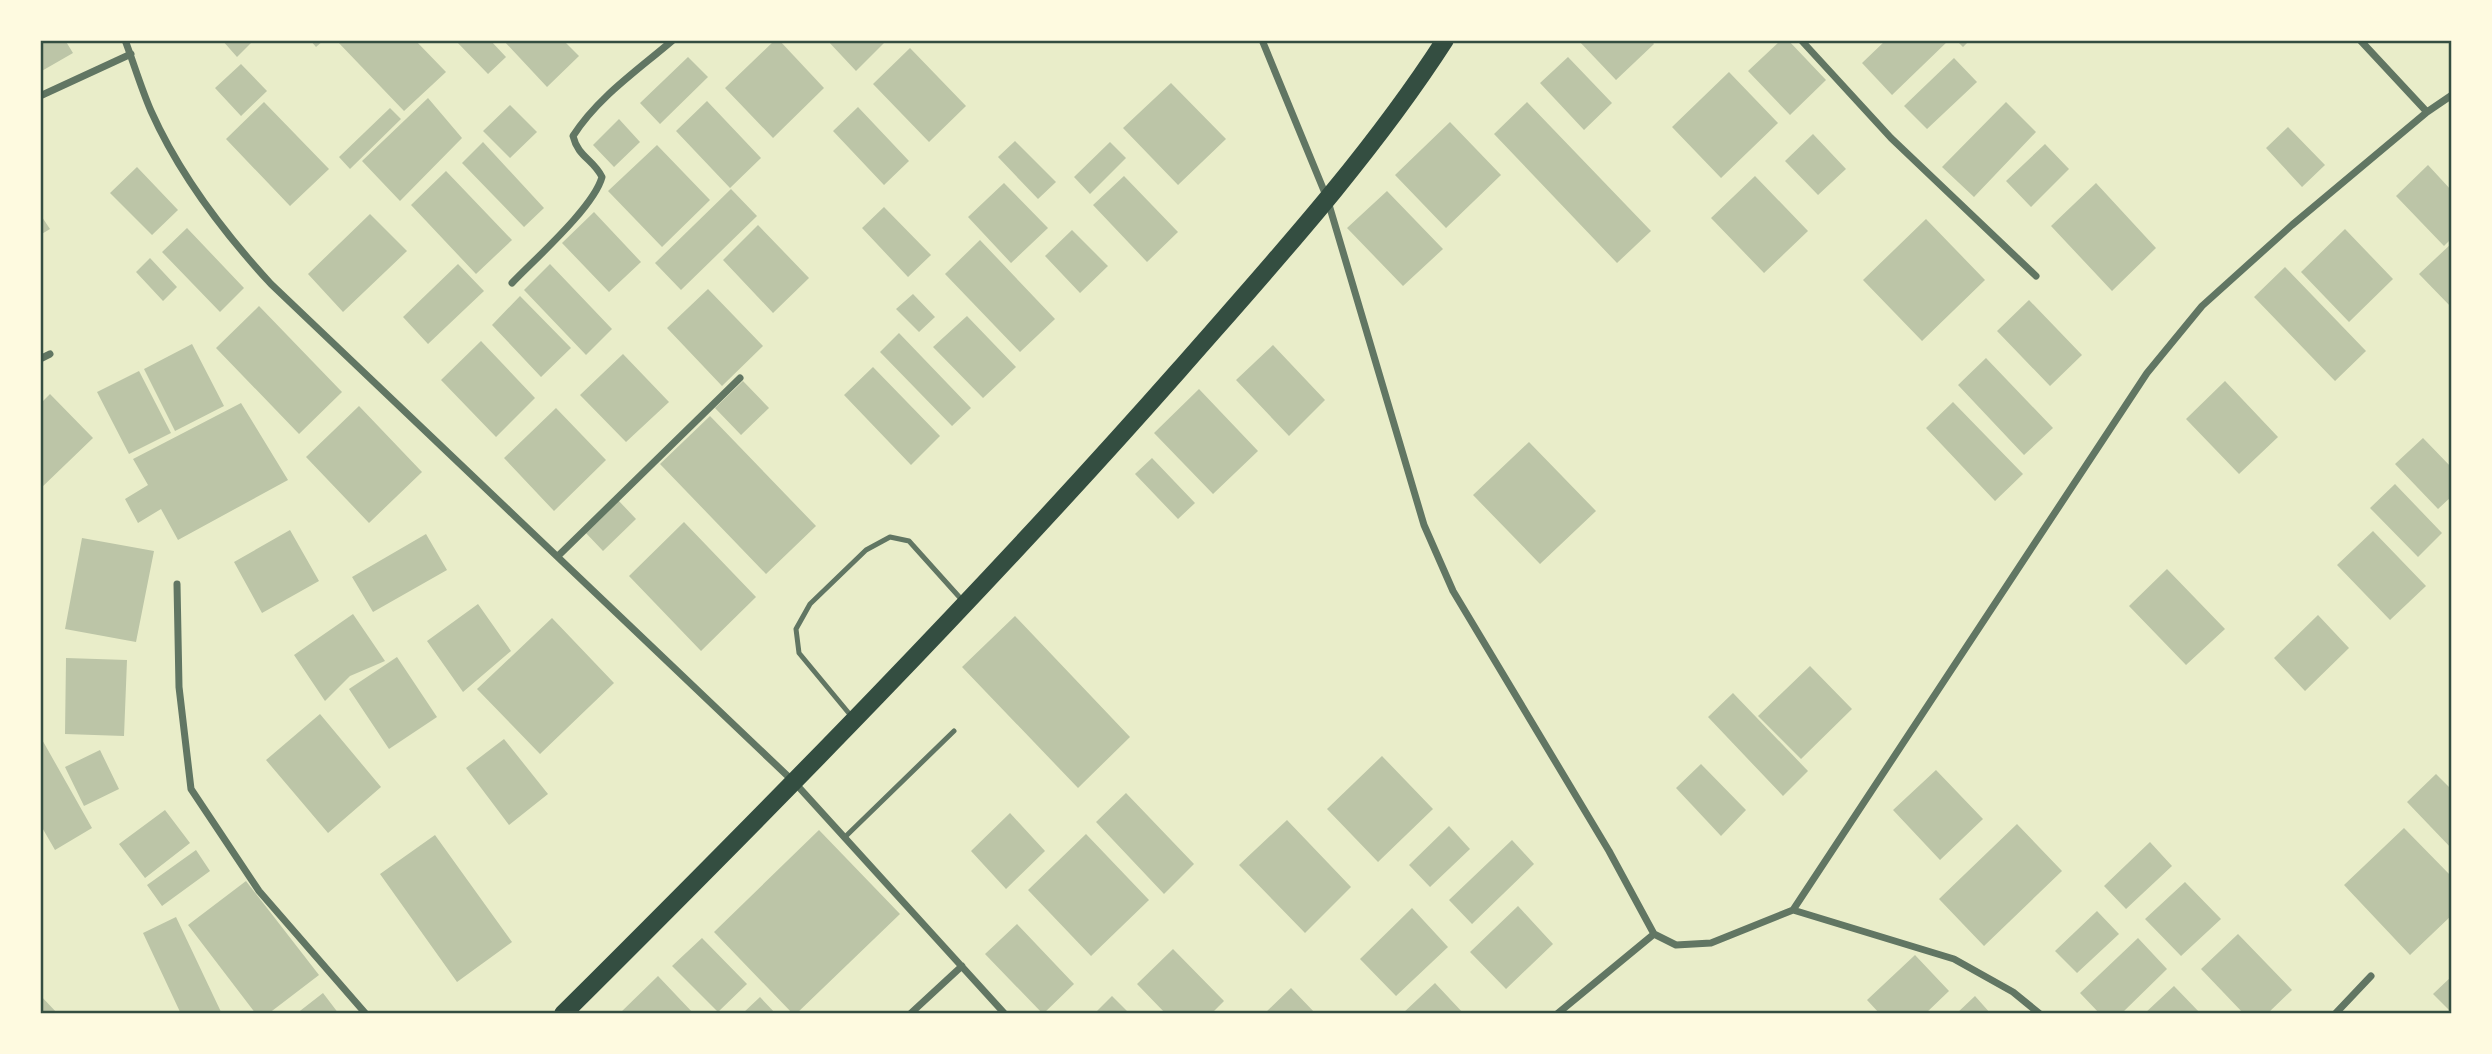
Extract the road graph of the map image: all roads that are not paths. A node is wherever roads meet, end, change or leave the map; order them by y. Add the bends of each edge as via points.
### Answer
1 (125, 40) edge
2 (673, 40) edge
3 (1262, 40) edge
4 (1445, 40) edge
5 (1801, 40) edge
6 (2360, 40) edge
7 (131, 54) junction
8 (2452, 95) edge
9 (40, 96) edge
10 (2427, 111) junction
11 (1326, 198) junction
12 (2036, 276) dead end
13 (512, 283) dead end
14 (50, 354) dead end
15 (40, 359) edge
16 (740, 378) dead end
17 (558, 556) junction
18 (177, 584) dead end
19 (965, 603) junction
20 (854, 720) junction
21 (954, 731) dead end
22 (795, 783) junction
23 (845, 837) junction
24 (1793, 910) junction
25 (1654, 934) junction
26 (962, 966) junction
27 (2371, 976) dead end
28 (366, 1014) edge
29 (563, 1014) edge
30 (910, 1014) edge
31 (1004, 1014) edge
32 (1558, 1014) edge
33 (2040, 1014) edge
34 (2335, 1014) edge

1 - 7 street
2 - 13 street via 609,93 573,136 576,149 598,168 602,177 599,187
3 - 11 street
4 - 11 main road via 1416,86
5 - 12 street via 1891,138
6 - 10 street
7 - 9 street
7 - 17 street via 152,112 190,182 230,239 271,285
8 - 10 street
10 - 24 street via 2202,306 2147,373
11 - 19 main road via 1087,475
11 - 25 street via 1424,525 1453,591
14 - 15 street
16 - 17 street
17 - 22 street
18 - 28 street via 179,687 191,789 259,891
19 - 20 main road
19 - 20 lane via 909,541 890,537 866,550 810,604 796,629 799,653
20 - 22 main road
21 - 23 lane
22 - 23 street
22 - 29 main road
23 - 26 street
24 - 25 street via 1711,943 1676,945
24 - 33 street via 1954,959 2013,992
25 - 32 street
26 - 30 street
26 - 31 street
27 - 34 street

